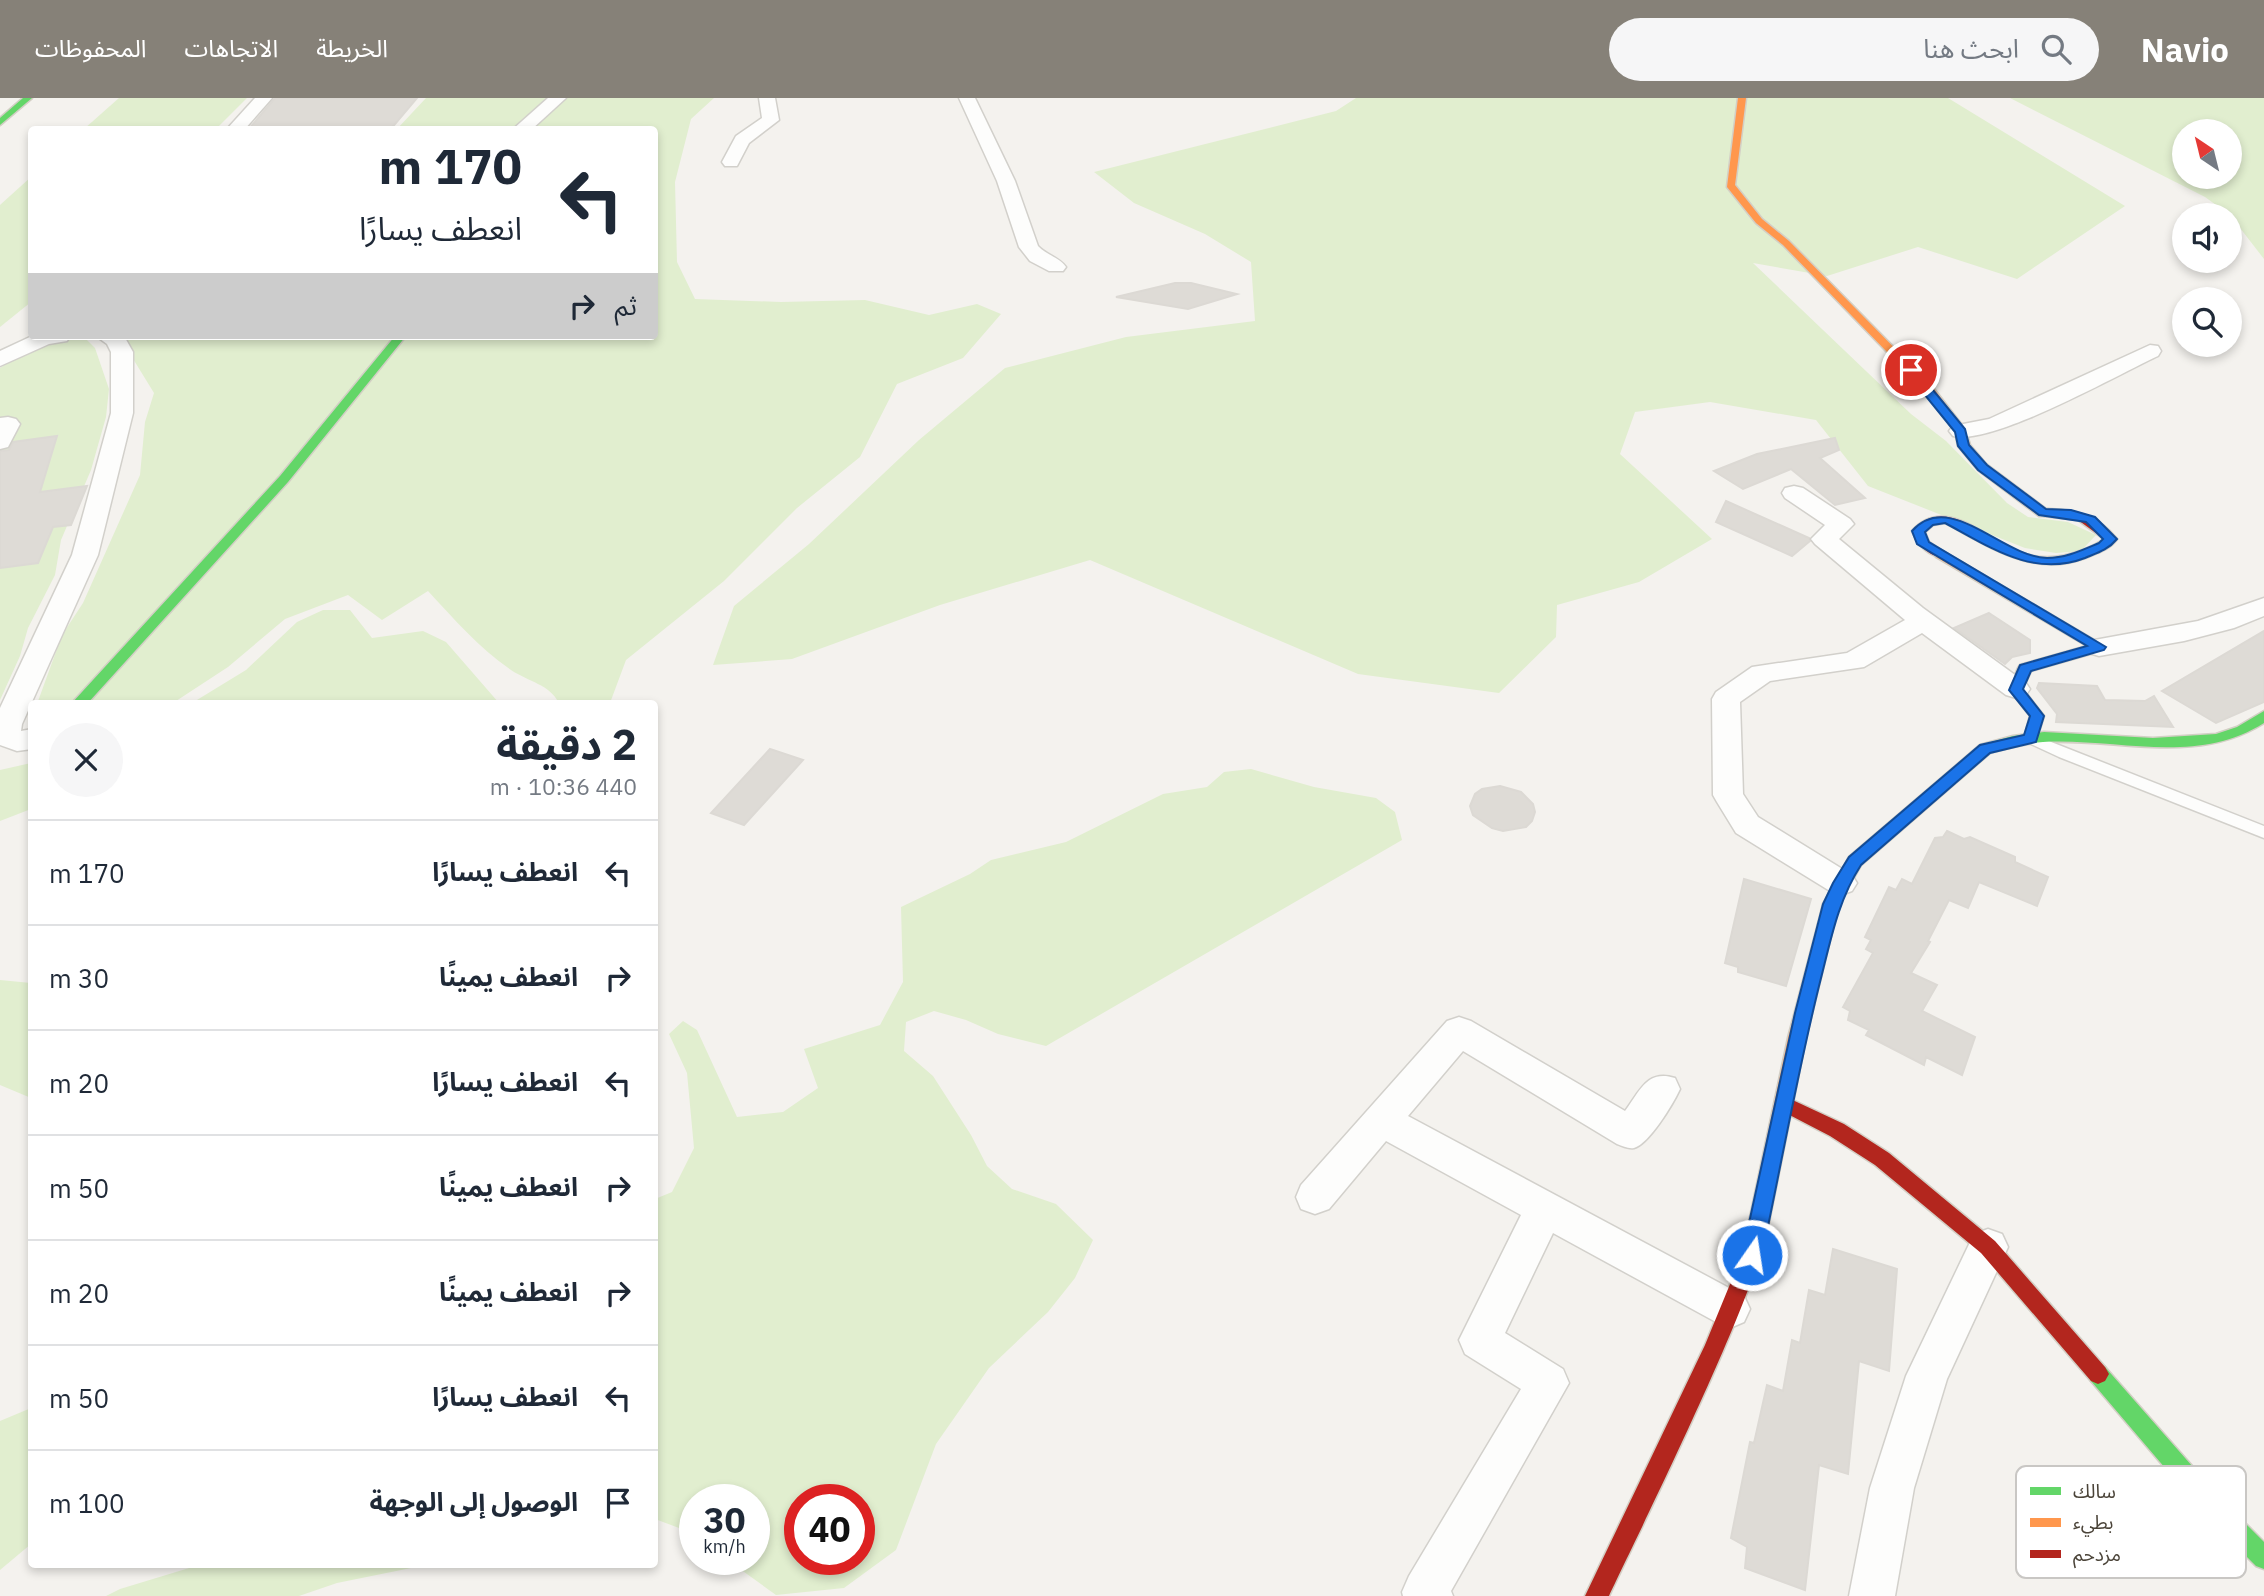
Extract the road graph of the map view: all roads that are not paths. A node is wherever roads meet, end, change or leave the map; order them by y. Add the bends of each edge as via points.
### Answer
1 (28, 98) edge
2 (264, 98) edge
3 (558, 98) edge
4 (767, 98) edge
5 (967, 98) edge
6 (1742, 98) edge
7 (0, 122) edge
8 (238, 126) edge
9 (525, 126) edge
10 (730, 162) dead end
11 (1056, 267) dead end
12 (42, 340) edge
13 (116, 340) edge
14 (398, 340) edge
15 (2150, 351) dead end
16 (0, 359) edge
17 (0, 425) edge
18 (1961, 431) junction
19 (0, 442) edge
20 (1794, 493) dead end
21 (2264, 606) edge
22 (1923, 621) junction
23 (2099, 647) junction
24 (2016, 690) junction
25 (82, 700) edge
26 (2264, 716) edge
27 (2031, 738) junction
28 (28, 740) edge
29 (2264, 832) edge
30 (1841, 883) junction
31 (1662, 1089) dead end
32 (1784, 1104) junction
33 (1381, 1120) junction
34 (1315, 1197) dead end
35 (1545, 1209) junction
36 (1989, 1247) junction
37 (1730, 1309) junction
38 (2178, 1466) edge
39 (2246, 1540) edge
40 (2264, 1558) edge
41 (1425, 1595) edge
42 (1597, 1596) edge
43 (1872, 1596) edge

1 - 7 street
2 - 8 street
3 - 9 street
4 - 10 street via 771,120 742,140
5 - 11 street via 1006,181 1026,241 1037,257
6 - 18 street via 1730,185 1759,221 1927,387
12 - 16 street
13 - 28 street via 122,352 121,413 85,555 5,732 18,742
14 - 25 street via 284,479
15 - 18 street via 1995,425
17 - 19 street via 8,424
18 - 23 street via 1964,446 1982,467 2043,513 2091,519 2111,539 2068,560 2045,562 2018,556 1947,519 1929,522 1918,531 1924,544
20 - 22 street via 1841,524 1824,539
21 - 23 street via 2238,619 2172,636
22 - 24 street
22 - 30 street via 1854,661 1762,673 1726,699 1728,794 1747,825
23 - 24 street via 2025,668
24 - 27 street via 2037,716
26 - 27 street via 2218,739 2188,742
27 - 29 lane
27 - 30 street via 1985,749 1855,861
30 - 32 street via 1831,904
31 - 33 street via 1630,1133 1459,1031
32 - 36 street via 1882,1159
32 - 37 street via 1752,1255
33 - 34 street
33 - 35 street
35 - 37 street
35 - 41 street via 1480,1340 1548,1383
36 - 38 street
36 - 43 street via 1927,1376 1892,1488
37 - 42 street
39 - 40 street

